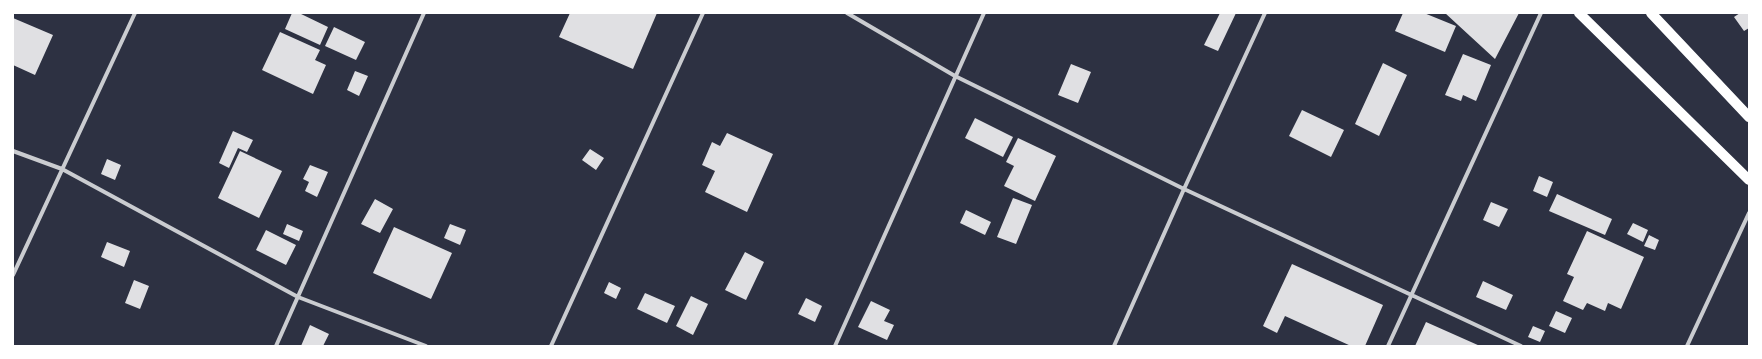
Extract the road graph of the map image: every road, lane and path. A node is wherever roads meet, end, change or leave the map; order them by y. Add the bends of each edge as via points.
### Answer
1 (135, 13) edge
2 (424, 13) edge
3 (703, 13) edge
4 (847, 13) edge
5 (984, 13) edge
6 (1265, 13) edge
7 (1541, 13) edge
8 (1579, 13) edge
9 (1651, 13) edge
10 (955, 76) junction
11 (1749, 117) edge
12 (13, 151) edge
13 (62, 169) junction
14 (1749, 180) edge
15 (1184, 189) junction
16 (1749, 213) edge
17 (13, 275) edge
18 (1412, 294) junction
19 (298, 297) junction
20 (276, 346) edge
21 (426, 346) edge
22 (551, 346) edge
23 (835, 346) edge
24 (1114, 346) edge
25 (1388, 346) edge
26 (1521, 346) edge
27 (1687, 346) edge

1 - 13 street
2 - 19 street
3 - 22 street
4 - 10 street
5 - 10 street
6 - 15 street
7 - 18 street
8 - 14 main road
9 - 11 main road
10 - 15 street
10 - 23 street
12 - 13 street
13 - 17 street
13 - 19 street
15 - 18 street
15 - 24 street
16 - 27 street
18 - 25 street
18 - 26 street
19 - 20 street
19 - 21 street

